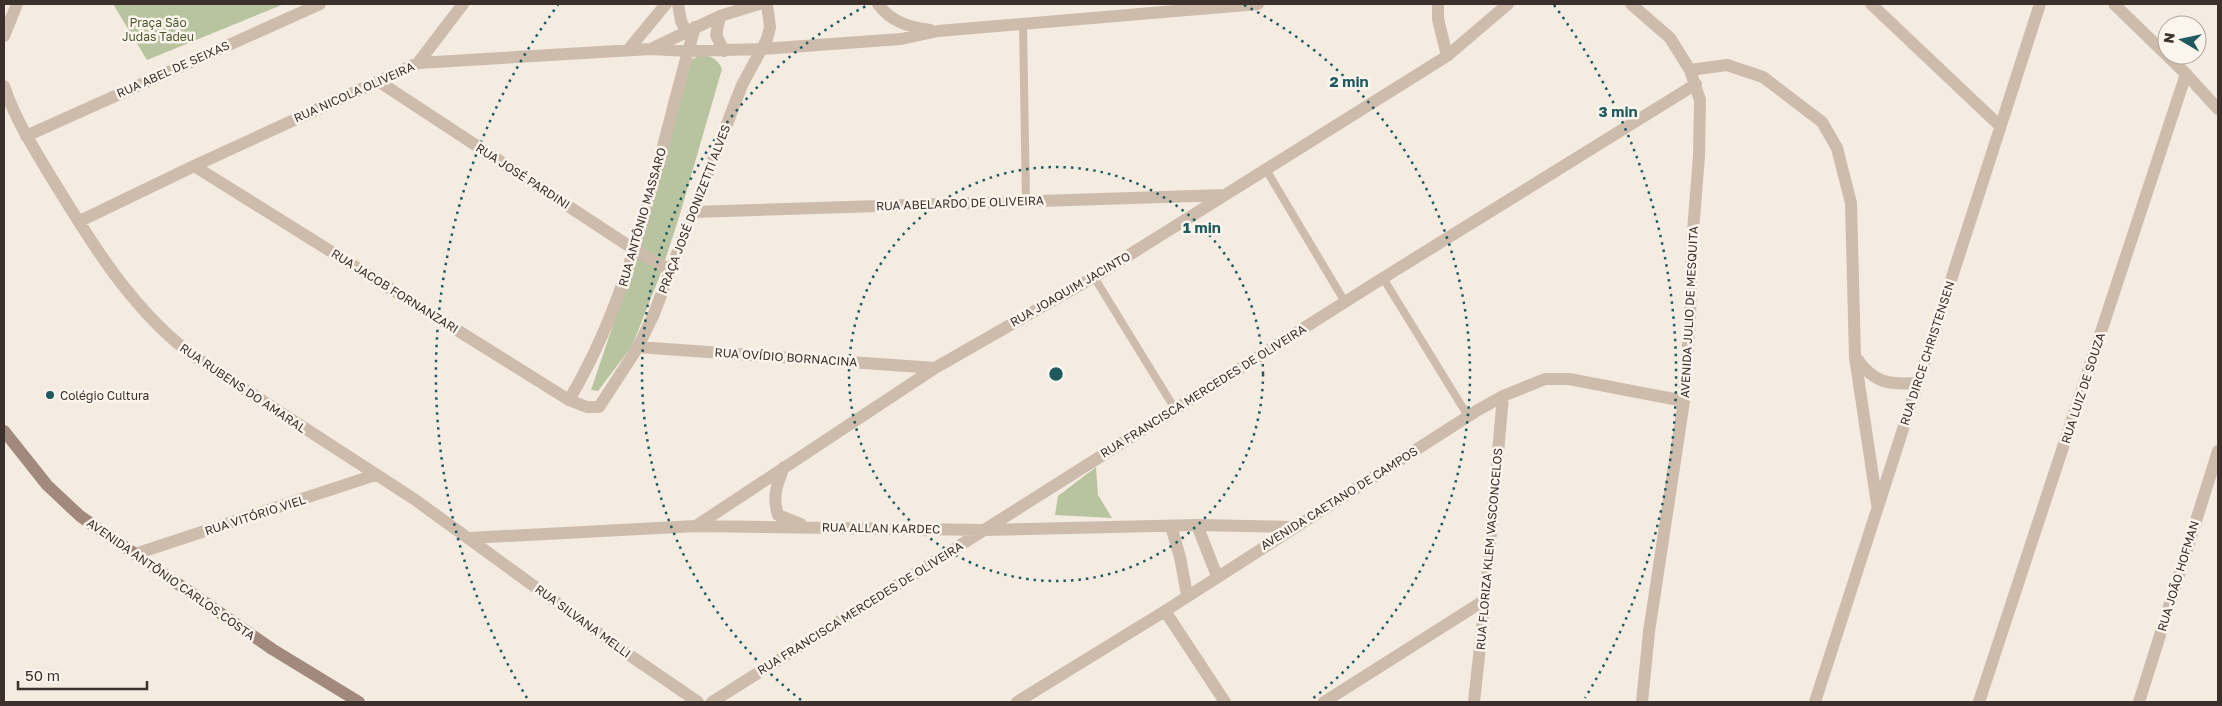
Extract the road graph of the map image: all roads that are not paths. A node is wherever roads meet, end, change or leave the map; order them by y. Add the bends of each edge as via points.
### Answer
1 (17, 4) edge
2 (320, 4) edge
3 (463, 4) edge
4 (666, 4) edge
5 (678, 4) edge
6 (759, 4) edge
7 (767, 4) edge
8 (878, 4) edge
9 (1258, 4) edge
10 (1438, 4) edge
11 (1508, 4) edge
12 (1631, 4) edge
13 (1871, 4) edge
14 (2040, 4) edge
15 (2114, 4) edge
16 (720, 16) junction
17 (1023, 24) junction
18 (691, 29) junction
19 (938, 31) junction
20 (4, 36) edge
21 (651, 49) junction
22 (762, 49) junction
23 (628, 50) junction
24 (688, 51) junction
25 (724, 51) junction
26 (1447, 56) junction
27 (418, 63) junction
28 (1690, 70) junction
29 (2186, 74) junction
30 (378, 81) junction
31 (1696, 84) junction
32 (4, 86) edge
33 (2218, 109) edge
34 (2000, 126) junction
35 (26, 136) junction
36 (194, 166) junction
37 (1265, 168) junction
38 (1227, 195) junction
39 (1026, 201) junction
40 (693, 212) junction
41 (80, 222) junction
42 (635, 250) junction
43 (670, 270) junction
44 (1094, 276) junction
45 (1383, 278) junction
46 (1345, 302) junction
47 (638, 347) junction
48 (1856, 357) junction
49 (934, 368) junction
50 (1917, 383) junction
51 (1503, 396) junction
52 (570, 400) junction
53 (1684, 401) junction
54 (598, 407) joint
55 (1175, 409) junction
56 (1468, 416) junction
57 (4, 431) edge
58 (2218, 451) edge
59 (784, 467) junction
60 (375, 475) junction
61 (1877, 506) junction
62 (1197, 525) junction
63 (696, 526) junction
64 (1170, 526) junction
65 (810, 527) junction
66 (1293, 528) junction
67 (983, 530) junction
68 (469, 538) junction
69 (135, 554) junction
70 (1217, 576) junction
71 (1188, 595) junction
72 (1485, 600) junction
73 (1165, 611) junction
74 (359, 702) edge
75 (698, 702) edge
76 (712, 702) edge
77 (1017, 702) edge
78 (1225, 702) edge
79 (1324, 702) edge
80 (1474, 702) edge
81 (1642, 702) edge
82 (1815, 702) edge
83 (1979, 702) edge
84 (2139, 702) edge

1 - 20 street
2 - 35 street, RUA ABEL DE SEIXAS
3 - 27 street
4 - 23 street
5 - 18 street via 681,21
6 - 16 street, RUA NICOLA OLIVEIRA
7 - 22 street, PRAÇA JOSÉ DONIZETTI ALVES via 770,27
8 - 19 street via 901,24
9 - 17 street
10 - 26 street via 1438,19
11 - 26 street, RUA JOAQUIM JACINTO
12 - 28 street, AVENIDA JULIO DE MESQUITA via 1670,38
13 - 34 street
14 - 34 street, RUA DIRCE CHRISTENSEN
15 - 29 street
16 - 18 street, RUA NICOLA OLIVEIRA
16 - 25 street via 716,35
17 - 19 street
17 - 39 lane
18 - 21 street, RUA NICOLA OLIVEIRA
18 - 24 street, RUA ANTÔNIO MASSARO
19 - 22 street via 901,39
21 - 23 street, RUA NICOLA OLIVEIRA
21 - 24 street, RUA NICOLA OLIVEIRA
22 - 25 street, RUA NICOLA OLIVEIRA
22 - 40 street, PRAÇA JOSÉ DONIZETTI ALVES via 742,86
23 - 27 street, RUA NICOLA OLIVEIRA
24 - 25 street, RUA NICOLA OLIVEIRA
24 - 42 street, RUA ANTÔNIO MASSARO
26 - 37 street, RUA JOAQUIM JACINTO
27 - 30 street, RUA NICOLA OLIVEIRA
28 - 31 street, AVENIDA JULIO DE MESQUITA
28 - 48 street via 1727,65 1763,77 1822,122 1833,141 1851,203
29 - 33 street
29 - 83 street, RUA LUIZ DE SOUZA
30 - 36 street, RUA NICOLA OLIVEIRA
30 - 42 street, RUA JOSÉ PARDINI
31 - 45 street, RUA FRANCISCA MERCEDES DE OLIVEIRA
31 - 53 street, AVENIDA JULIO DE MESQUITA via 1700,100 1699,156
32 - 35 street, RUA RUBENS DO AMARAL
34 - 50 street, RUA DIRCE CHRISTENSEN
35 - 41 street, RUA RUBENS DO AMARAL
36 - 41 street, RUA NICOLA OLIVEIRA
36 - 52 street, RUA JACOB FORNANZARI
37 - 38 street, RUA JOAQUIM JACINTO
37 - 46 lane
38 - 39 street, RUA ABELARDO DE OLIVEIRA
38 - 44 street, RUA JOAQUIM JACINTO
39 - 40 street, RUA ABELARDO DE OLIVEIRA
40 - 43 street, PRAÇA JOSÉ DONIZETTI ALVES
41 - 60 street, RUA RUBENS DO AMARAL via 117,275 169,338
42 - 43 street, RUA JOSÉ PARDINI
42 - 52 street, RUA ANTÔNIO MASSARO via 601,341
43 - 47 street, PRAÇA JOSÉ DONIZETTI ALVES
44 - 49 street, RUA JOAQUIM JACINTO
44 - 55 lane
45 - 46 street, RUA FRANCISCA MERCEDES DE OLIVEIRA
45 - 56 lane
46 - 55 street, RUA FRANCISCA MERCEDES DE OLIVEIRA
47 - 49 street, RUA OVÍDIO BORNACINA
47 - 54 street, PRAÇA JOSÉ DONIZETTI ALVES
48 - 50 street via 1866,371 1881,381 1898,385
48 - 61 street
49 - 59 street, RUA JOAQUIM JACINTO
50 - 61 street, RUA DIRCE CHRISTENSEN
51 - 53 street, AVENIDA CAETANO DE CAMPOS via 1545,379 1569,379
51 - 56 street, AVENIDA CAETANO DE CAMPOS
51 - 72 street, RUA FLORIZA KLEM VASCONCELOS
52 - 54 street, RUA JACOB FORNANZARI via 587,407
53 - 81 street, AVENIDA JULIO DE MESQUITA via 1649,632
55 - 67 street, RUA FRANCISCA MERCEDES DE OLIVEIRA
56 - 66 street, AVENIDA CAETANO DE CAMPOS
57 - 69 main road, AVENIDA ANTÔNIO CARLOS COSTA via 46,485 73,510
58 - 84 street, RUA JOÃO HOFMAN
59 - 63 street, RUA JOAQUIM JACINTO
59 - 65 street via 775,487 774,504 778,515
60 - 68 street, RUA RUBENS DO AMARAL
60 - 69 street, RUA VITÓRIO VIEL
61 - 82 street, RUA DIRCE CHRISTENSEN
62 - 64 street, RUA ALLAN KARDEC
62 - 66 street, RUA ALLAN KARDEC
62 - 70 street
63 - 65 street, RUA ALLAN KARDEC
63 - 68 street, RUA ALLAN KARDEC
64 - 67 street, RUA ALLAN KARDEC
64 - 71 street
65 - 67 street, RUA ALLAN KARDEC
66 - 70 street, AVENIDA CAETANO DE CAMPOS
67 - 76 street, RUA FRANCISCA MERCEDES DE OLIVEIRA
68 - 75 street, RUA SILVANA MELLI
69 - 74 main road, AVENIDA ANTÔNIO CARLOS COSTA via 272,649
70 - 71 street, AVENIDA CAETANO DE CAMPOS
71 - 73 street, AVENIDA CAETANO DE CAMPOS
72 - 79 street
72 - 80 street, RUA FLORIZA KLEM VASCONCELOS
73 - 77 street, AVENIDA CAETANO DE CAMPOS
73 - 78 street

